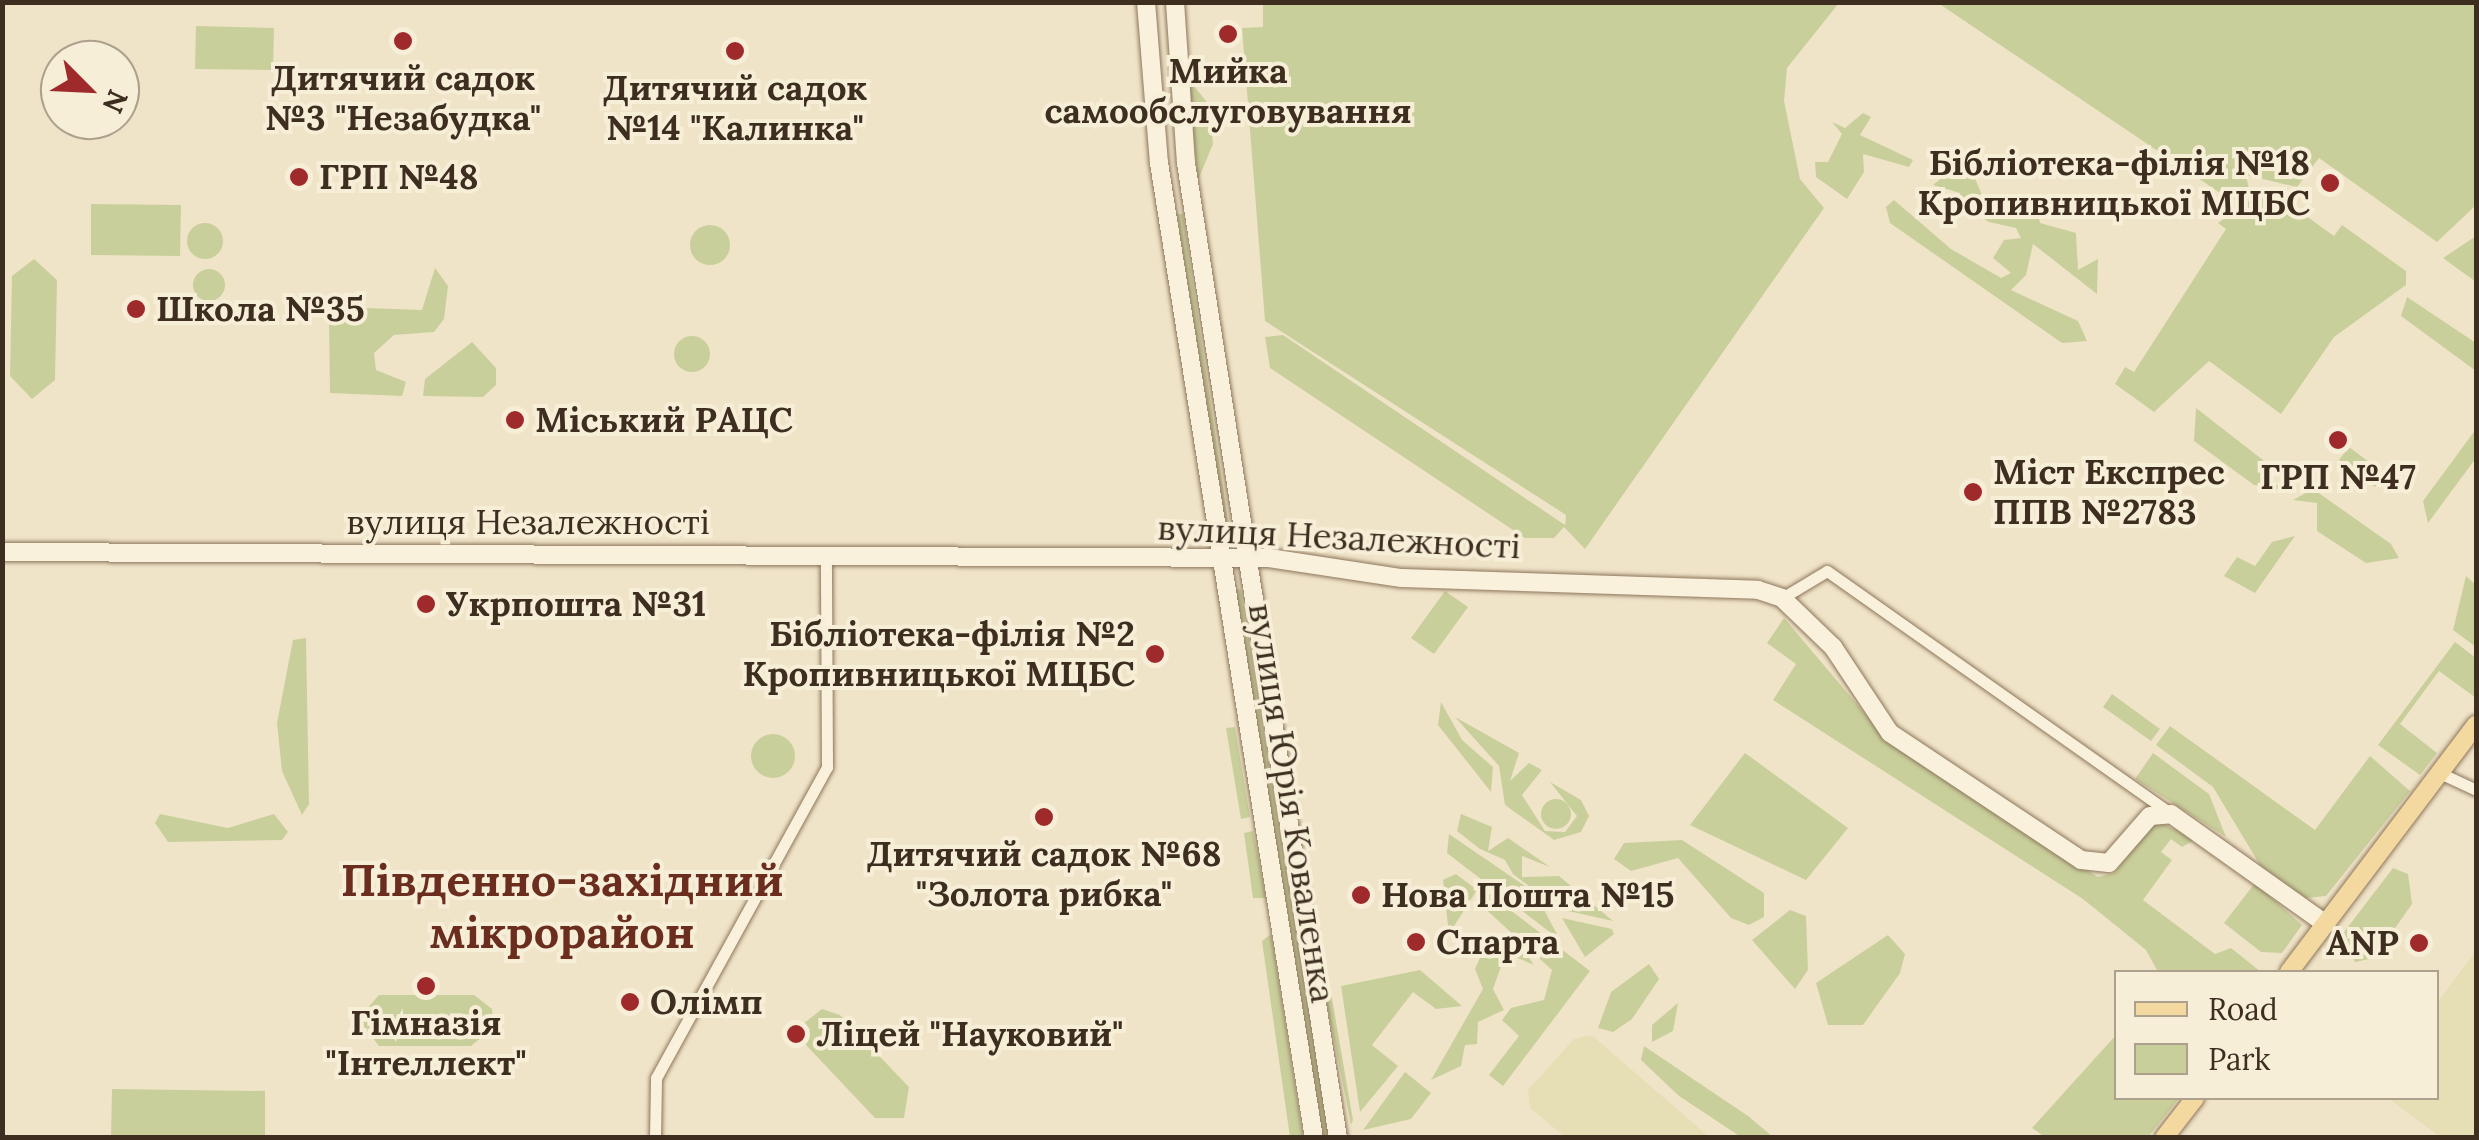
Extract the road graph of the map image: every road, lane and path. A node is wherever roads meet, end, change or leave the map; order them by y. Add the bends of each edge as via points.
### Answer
1 (1146, 2) edge
2 (1175, 2) edge
3 (2, 552) edge
4 (826, 556) junction
5 (1219, 558) junction
6 (1246, 558) junction
7 (1782, 598) junction
8 (2476, 726) edge
9 (2440, 774) junction
10 (2476, 790) edge
11 (2171, 814) junction
12 (2326, 924) junction
13 (2292, 970) edge
14 (2192, 1100) edge
15 (655, 1138) edge
16 (1314, 1138) edge
17 (1338, 1138) edge
18 (2164, 1138) edge

1 - 5 main road, вулиця Юрія Коваленка via 1159,163
2 - 6 main road, вулиця Юрія Коваленка via 1186,163
3 - 4 main road, вулиця Незалежності
4 - 5 main road, вулиця Незалежності
4 - 15 street via 827,768 656,1078
5 - 6 main road, вулиця Незалежності
5 - 16 main road, вулиця Юрія Коваленка
6 - 7 main road, вулиця Незалежності via 1351,564 1402,578 1668,584
6 - 17 main road, вулиця Юрія Коваленка
7 - 11 street via 1827,571
7 - 11 main road via 1832,647 1890,732 2087,863 2109,863 2150,816
8 - 9 main road
9 - 10 street
9 - 12 main road
11 - 12 main road
12 - 13 main road
14 - 18 main road

